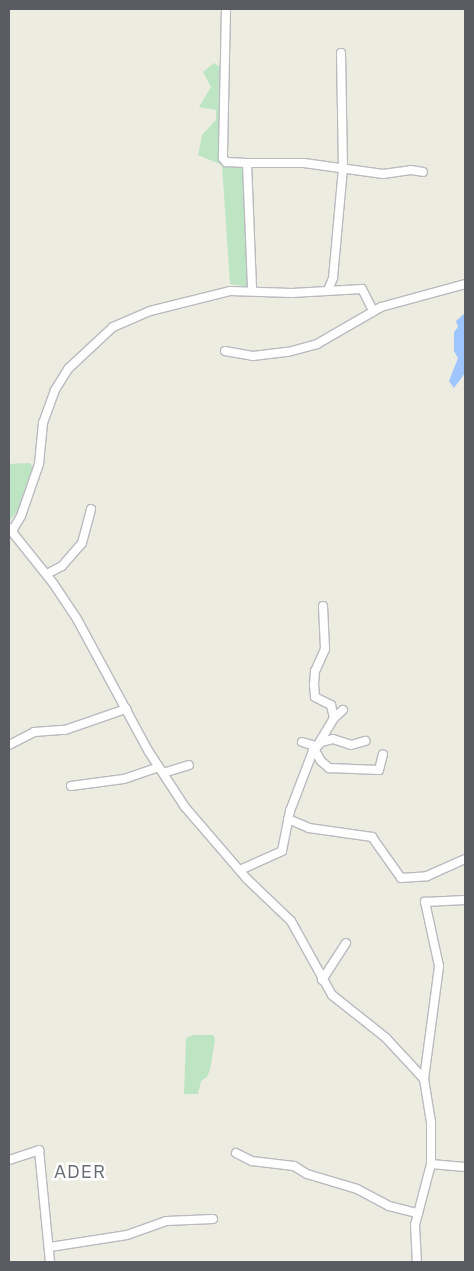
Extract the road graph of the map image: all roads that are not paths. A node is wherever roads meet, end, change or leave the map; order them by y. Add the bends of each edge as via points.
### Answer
1 (226, 9) edge
2 (341, 53) dead end
3 (248, 163) junction
4 (343, 168) junction
5 (422, 172) dead end
6 (465, 284) edge
7 (252, 290) junction
8 (328, 290) junction
9 (373, 311) junction
10 (225, 351) dead end
11 (91, 509) dead end
12 (10, 530) edge
13 (47, 574) junction
14 (324, 606) dead end
15 (126, 709) junction
16 (343, 710) dead end
17 (334, 718) junction
18 (365, 741) dead end
19 (302, 742) dead end
20 (321, 742) junction
21 (9, 745) edge
22 (313, 748) junction
23 (382, 754) dead end
24 (189, 765) dead end
25 (161, 770) junction
26 (71, 786) dead end
27 (288, 819) junction
28 (465, 859) edge
29 (240, 870) junction
30 (465, 900) edge
31 (346, 943) dead end
32 (322, 980) junction
33 (424, 1079) junction
34 (236, 1152) dead end
35 (9, 1160) edge
36 (431, 1164) junction
37 (465, 1167) edge
38 (418, 1213) junction
39 (213, 1219) dead end
40 (50, 1247) junction
41 (50, 1262) edge
42 (418, 1262) edge

1 - 3 street via 223,158
2 - 4 street
3 - 4 street
3 - 7 street
4 - 5 street via 382,174 411,170
4 - 8 street via 333,278
6 - 9 street
7 - 8 street via 292,293
7 - 12 street via 214,294 131,319 113,327 68,368 46,408 39,464 21,516
8 - 9 street via 362,289
9 - 10 street via 317,344 288,352 252,356
11 - 13 street via 82,544 67,561
12 - 13 street
13 - 15 street via 77,619
14 - 17 street via 325,649 315,671 315,697 331,705
15 - 21 street via 65,730 34,732
15 - 25 street
16 - 17 street
17 - 20 street
18 - 20 street via 351,745 332,738
19 - 22 street
20 - 22 street
22 - 23 street via 329,768 362,771 379,770
22 - 27 street
24 - 25 street
25 - 26 street
25 - 29 street via 189,812
27 - 28 street via 309,828 372,837 401,878 427,876
27 - 29 street via 282,850
29 - 32 street via 291,921
30 - 33 street via 425,902 439,966
31 - 32 street
32 - 33 street via 332,995 390,1042
33 - 36 street via 431,1122
34 - 38 street via 252,1161 294,1166 308,1174 357,1188 389,1206
35 - 40 street via 39,1150
36 - 37 street
36 - 38 street
38 - 42 street via 414,1233
39 - 40 street via 166,1221 127,1235
40 - 41 street

